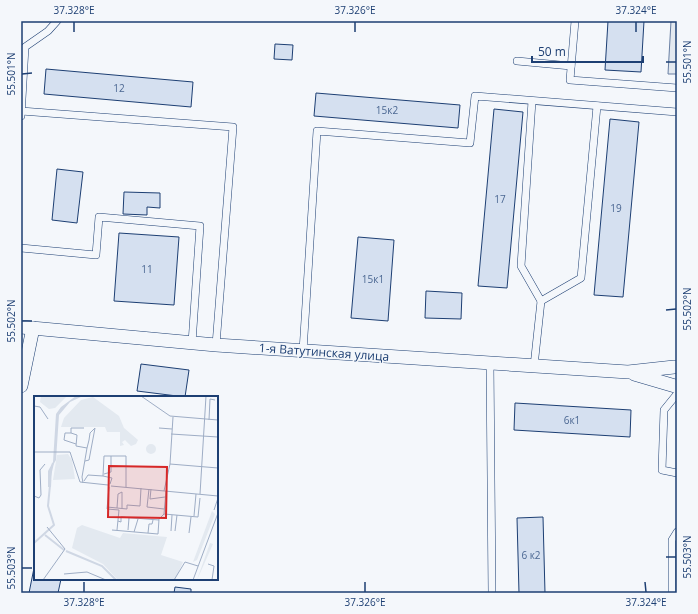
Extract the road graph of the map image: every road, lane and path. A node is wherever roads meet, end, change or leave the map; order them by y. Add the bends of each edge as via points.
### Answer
1 (57, 21) edge
2 (575, 21) edge
3 (23, 47) edge
4 (517, 61) dead end
5 (572, 66) junction
6 (677, 88) edge
7 (532, 101) junction
8 (597, 106) junction
9 (21, 111) edge
10 (677, 112) edge
11 (21, 116) edge
12 (21, 248) edge
13 (541, 301) junction
14 (27, 328) edge
15 (192, 343) junction
16 (216, 345) junction
17 (303, 351) junction
18 (490, 363) junction
19 (676, 365) edge
20 (534, 366) junction
21 (628, 372) junction
22 (21, 386) edge
23 (676, 390) edge
24 (677, 473) edge
25 (677, 532) edge
26 (492, 593) edge
27 (672, 593) edge

1 - 3 lane via 48,31
2 - 5 lane
3 - 9 lane
4 - 5 lane
5 - 6 lane via 570,80
7 - 8 lane
7 - 13 lane via 521,266
7 - 17 lane via 475,96 470,143 317,131
8 - 10 lane
8 - 13 lane via 581,278
9 - 11 lane
9 - 16 lane via 233,127
12 - 15 lane via 96,254 99,217 200,226
13 - 20 lane
14 - 15 street, 1-я Ватутинская улица
14 - 22 street
15 - 16 street, 1-я Ватутинская улица
16 - 17 street, 1-я Ватутинская улица
17 - 18 street, 1-я Ватутинская улица
18 - 20 street, 1-я Ватутинская улица
18 - 26 lane
19 - 21 street, 1-я Ватутинская улица
19 - 23 street via 672,374
20 - 21 street, 1-я Ватутинская улица
21 - 23 street, 1-я Ватутинская улица
23 - 24 lane via 664,410 662,470
25 - 27 lane via 672,540

